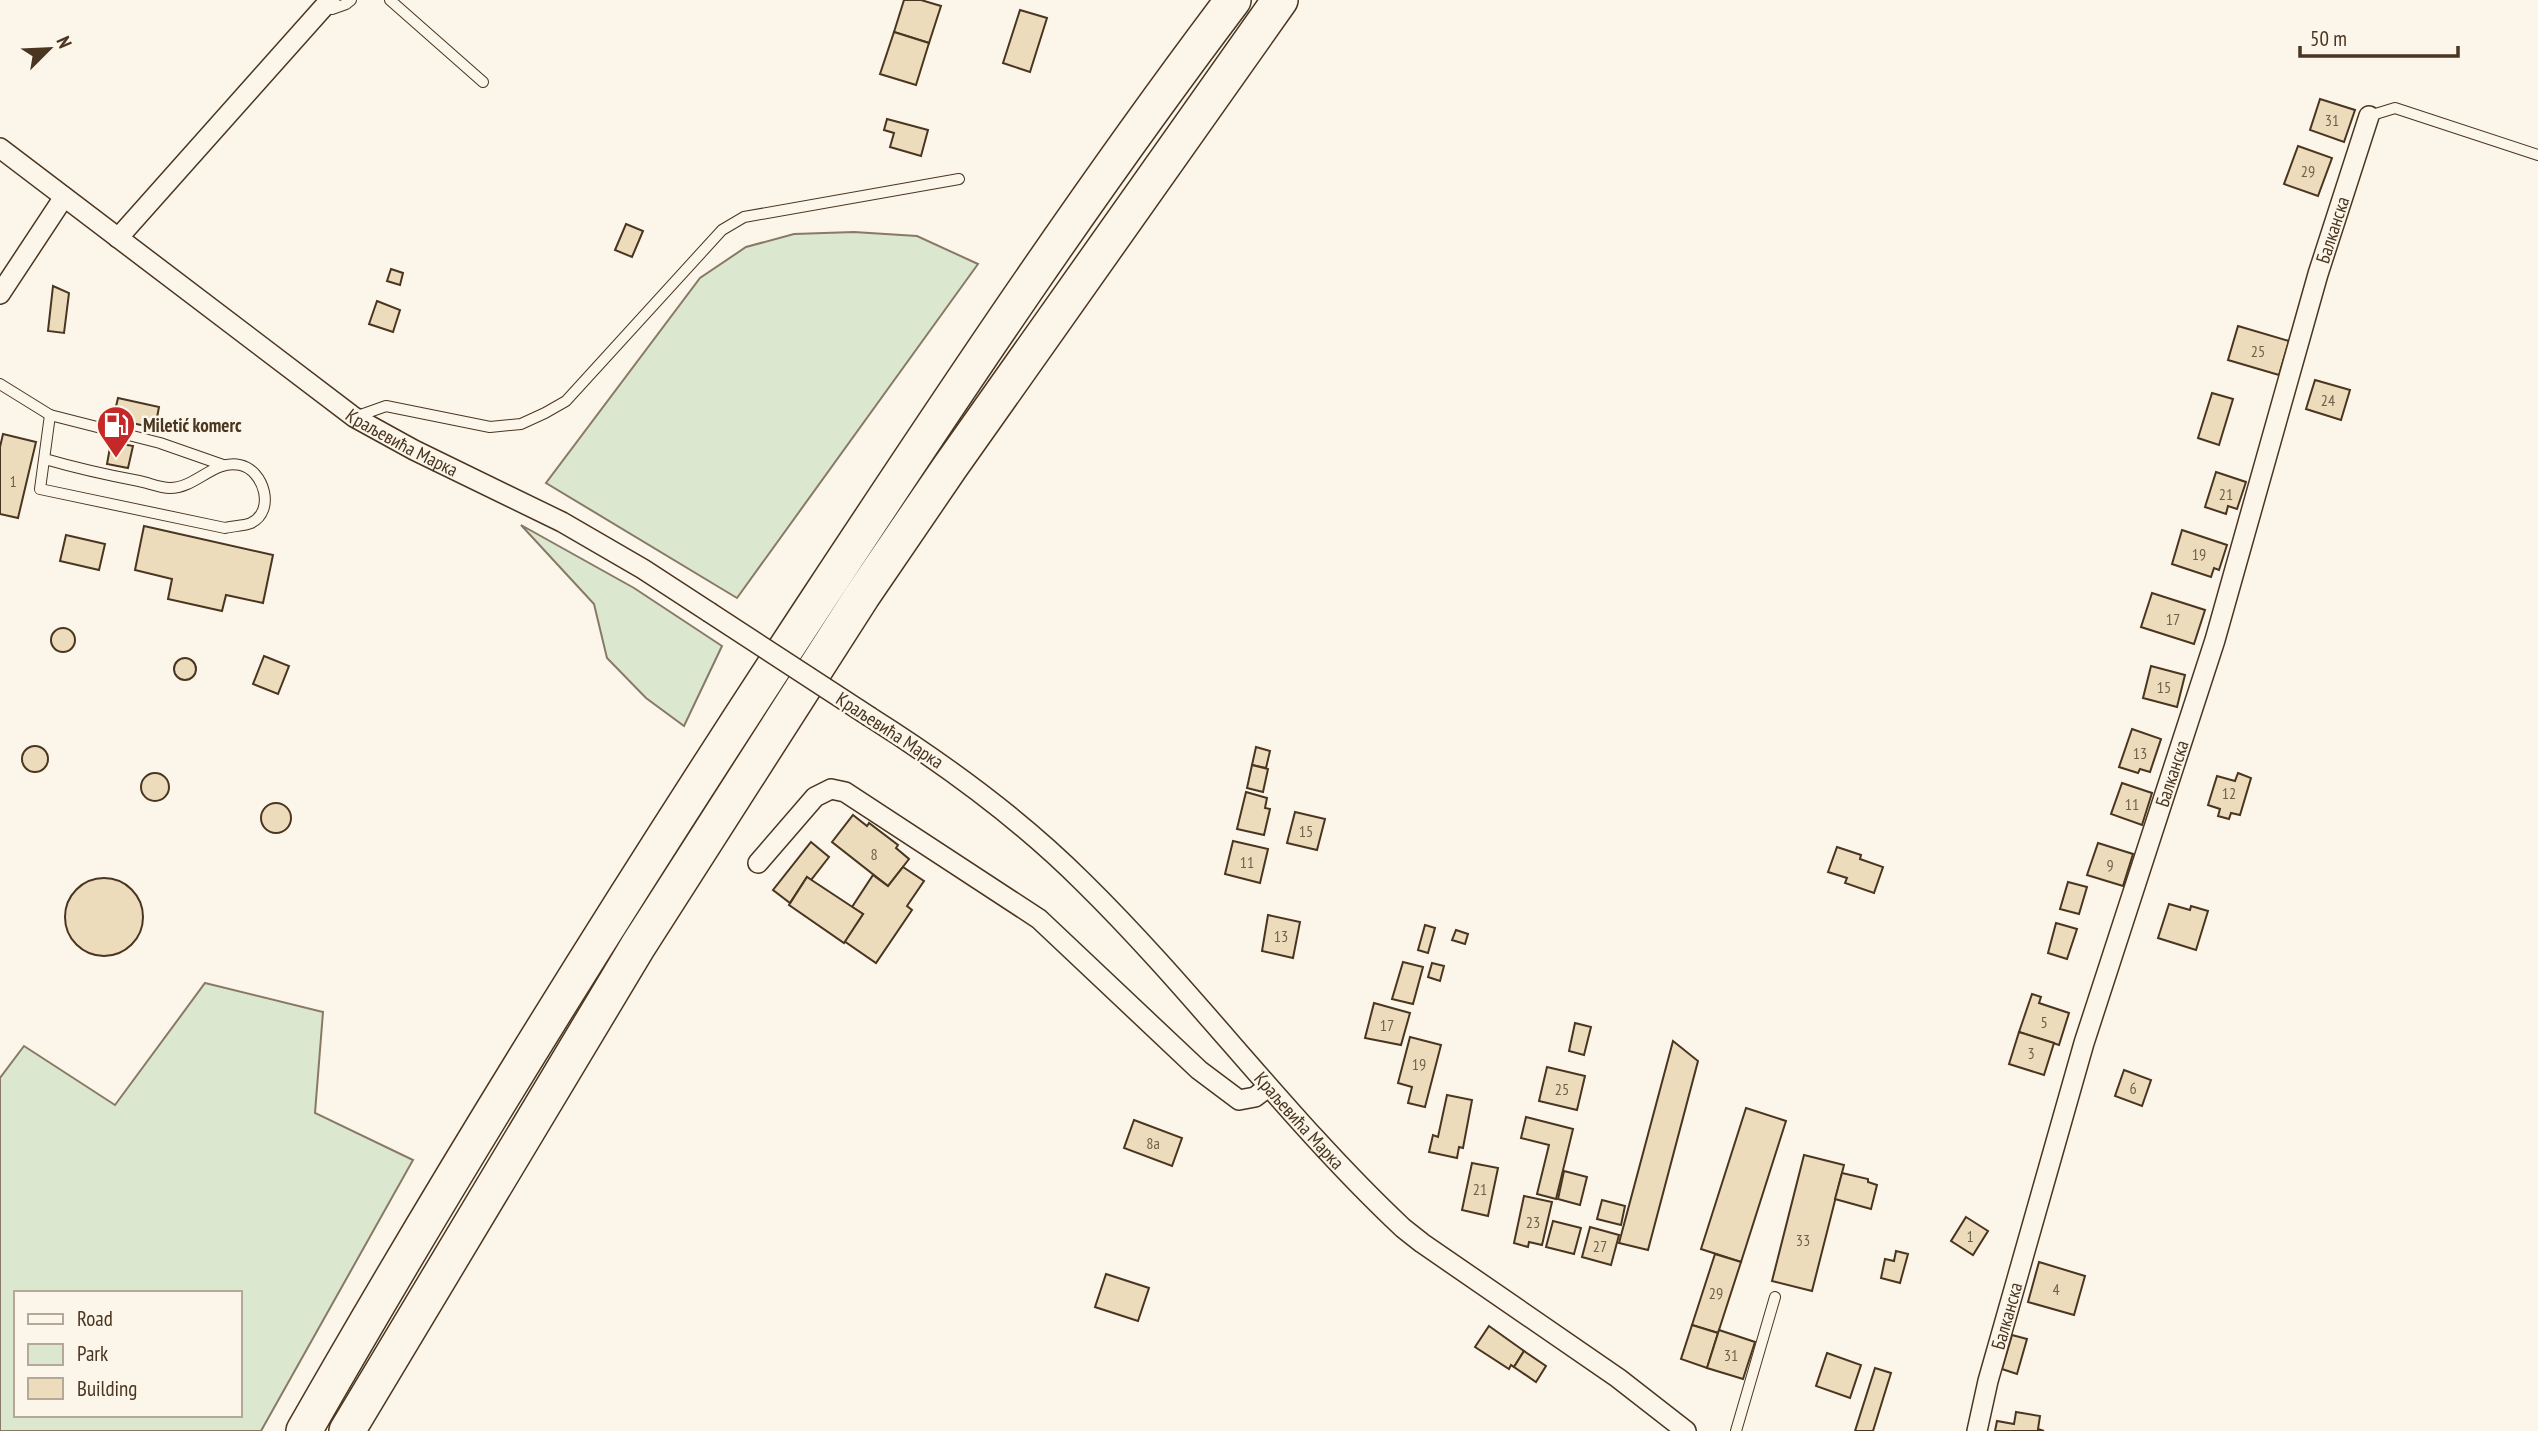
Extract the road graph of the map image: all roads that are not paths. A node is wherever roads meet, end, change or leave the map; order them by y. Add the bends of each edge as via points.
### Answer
1 (351, 0) edge
2 (390, 0) edge
3 (1233, 0) edge
4 (1280, 0) edge
5 (327, 3) edge
6 (483, 82) dead end
7 (2369, 116) joint
8 (0, 148) edge
9 (2538, 155) edge
10 (959, 179) dead end
11 (64, 197) junction
12 (118, 238) junction
13 (0, 293) edge
14 (0, 384) edge
15 (50, 415) junction
16 (354, 417) junction
17 (46, 458) junction
18 (223, 465) junction
19 (758, 863) dead end
20 (1268, 1087) junction
21 (1775, 1297) dead end
22 (304, 1431) edge
23 (347, 1431) edge
24 (1686, 1431) edge
25 (1736, 1431) edge
26 (1978, 1431) edge

1 - 5 lane via 332,9
2 - 6 lane
3 - 22 highway via 1156,102 899,476 740,719 455,1170
4 - 23 highway via 862,596 638,946
5 - 12 street
7 - 9 lane via 2395,108
7 - 26 street, Балканска via 2318,274 2215,640 2084,1043 1988,1381
8 - 11 street, Краљевића Марка
10 - 16 lane via 744,217 722,230 566,401 521,424 490,427 386,406
11 - 12 street, Краљевића Марка
11 - 13 street
12 - 16 street, Краљевића Марка
14 - 15 lane
15 - 17 lane
15 - 18 lane via 160,443
16 - 20 street, Краљевића Марка, bridge via 562,522 927,753 1059,860 1135,936
17 - 18 lane via 171,488
17 - 18 lane via 40,489 225,528 252,523 264,504 265,491 249,468
19 - 20 street via 816,797 831,789 845,792 1039,919 1199,1070 1239,1100 1255,1097
20 - 24 street, Краљевића Марка via 1422,1243 1618,1378
21 - 25 lane

